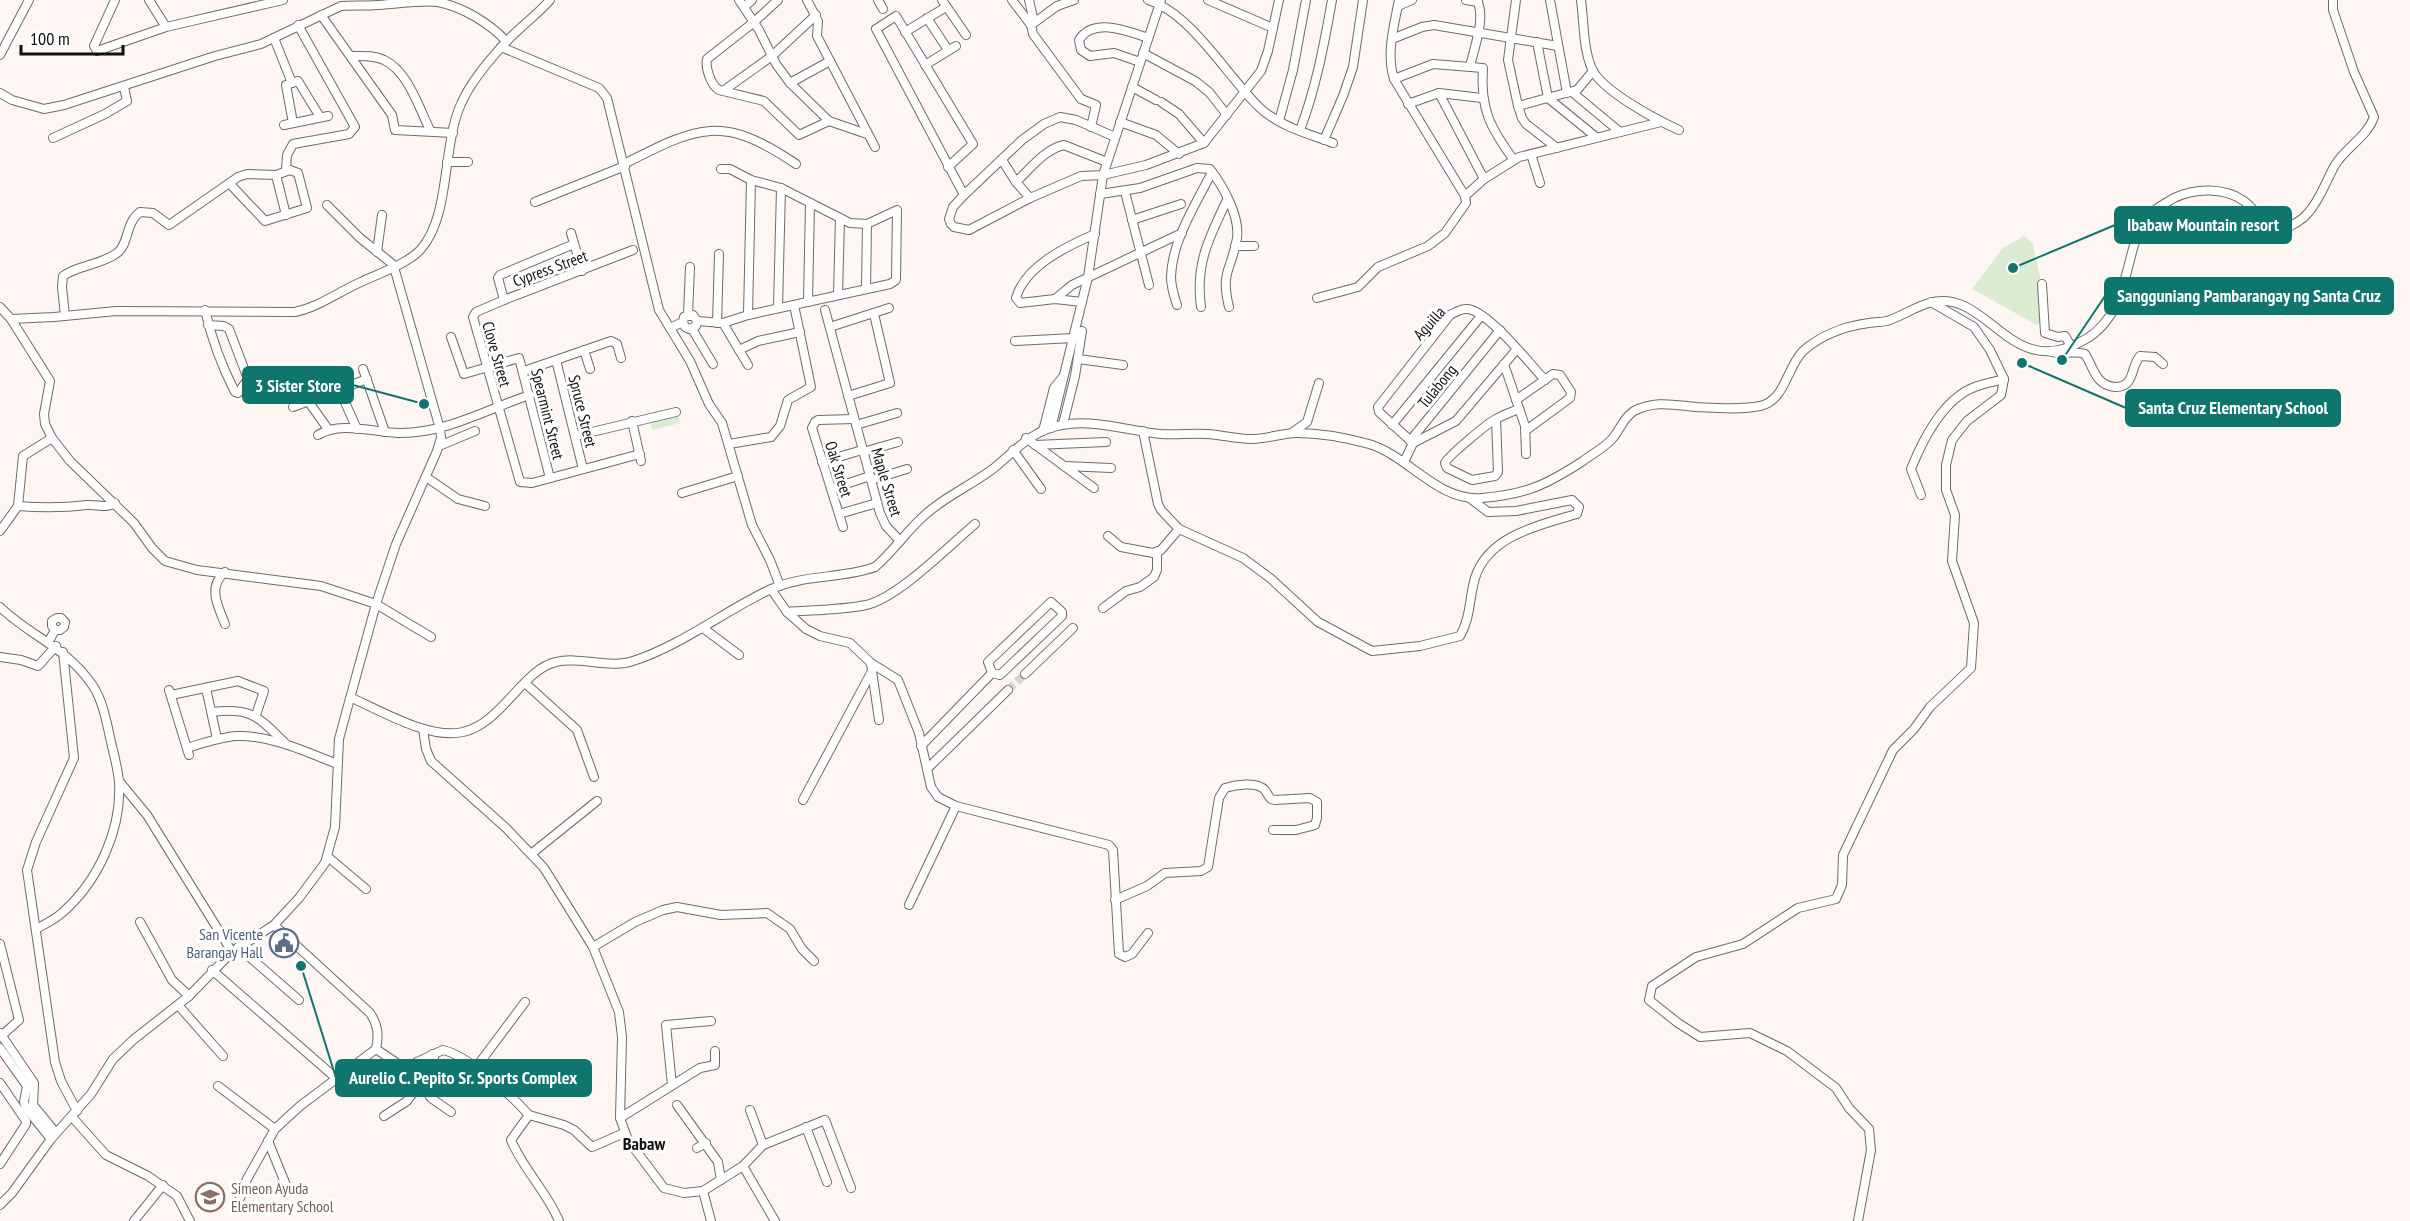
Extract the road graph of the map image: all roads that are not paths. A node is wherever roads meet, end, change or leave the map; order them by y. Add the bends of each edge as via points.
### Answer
1 (29, 0) edge
2 (115, 0) edge
3 (148, 0) edge
4 (283, 0) edge
5 (550, 0) edge
6 (752, 0) edge
7 (778, 0) edge
8 (807, 0) edge
9 (1012, 0) edge
10 (1029, 0) edge
11 (1074, 0) edge
12 (1148, 0) edge
13 (1208, 0) edge
14 (1278, 0) edge
15 (1306, 0) edge
16 (1332, 0) edge
17 (1364, 0) edge
18 (1412, 0) edge
19 (1466, 0) edge
20 (1516, 0) edge
21 (1550, 0) edge
22 (1581, 0) edge
23 (2333, 0) edge
24 (272, 1) edge
25 (1478, 1) edge
26 (1160, 2) edge
27 (366, 3) edge
28 (742, 3) edge
29 (944, 3) edge
30 (1398, 3) edge
31 (321, 15) junction
32 (816, 15) junction
33 (927, 18) junction
34 (754, 22) junction
35 (1033, 24) junction
36 (298, 25) junction
37 (166, 27) junction
38 (1273, 28) junction
39 (905, 32) junction
40 (1478, 32) junction
41 (966, 35) dead end
42 (274, 38) junction
43 (1148, 38) junction
44 (1511, 38) junction
45 (1392, 39) junction
46 (1537, 42) junction
47 (504, 44) junction
48 (1558, 46) junction
49 (1143, 53) junction
50 (0, 55) edge
51 (351, 56) junction
52 (772, 56) junction
53 (830, 61) junction
54 (1140, 62) junction
55 (925, 65) junction
56 (1470, 67) junction
57 (1593, 70) junction
58 (1394, 79) junction
59 (789, 82) junction
60 (291, 83) junction
61 (124, 87) junction
62 (1132, 87) junction
63 (723, 91) junction
64 (0, 93) edge
65 (1439, 93) junction
66 (1570, 93) junction
67 (1245, 94) junction
68 (1482, 98) junction
69 (1548, 98) junction
70 (1408, 104) junction
71 (1518, 106) junction
72 (1227, 115) junction
73 (829, 121) junction
74 (1279, 121) junction
75 (1120, 122) junction
76 (1661, 122) junction
77 (1091, 127) junction
78 (430, 130) junction
79 (1300, 130) junction
80 (1679, 130) dead end
81 (453, 132) junction
82 (1620, 132) junction
83 (867, 134) junction
84 (1115, 137) junction
85 (53, 138) dead end
86 (1596, 138) junction
87 (1324, 140) junction
88 (1204, 143) junction
89 (1333, 143) dead end
90 (875, 147) dead end
91 (1557, 148) junction
92 (1179, 154) junction
93 (1531, 154) junction
94 (1514, 159) junction
95 (1002, 160) junction
96 (447, 162) junction
97 (468, 162) dead end
98 (1107, 162) junction
99 (796, 164) dead end
100 (625, 165) junction
101 (948, 167) junction
102 (721, 169) dead end
103 (286, 170) junction
104 (1212, 172) junction
105 (276, 175) junction
106 (1103, 175) junction
107 (1484, 179) junction
108 (751, 180) junction
109 (1016, 182) junction
110 (1540, 183) dead end
111 (230, 184) junction
112 (781, 188) junction
113 (1125, 192) junction
114 (1100, 194) junction
115 (964, 195) junction
116 (1465, 195) junction
117 (1030, 198) junction
118 (1227, 200) junction
119 (535, 202) dead end
120 (810, 203) junction
121 (1180, 204) dead end
122 (327, 205) dead end
123 (286, 215) junction
124 (382, 215) dead end
125 (840, 218) junction
126 (1132, 220) junction
127 (867, 224) junction
128 (571, 233) dead end
129 (1182, 233) junction
130 (1095, 234) junction
131 (574, 244) junction
132 (1235, 246) junction
133 (1254, 246) dead end
134 (633, 250) dead end
135 (377, 252) junction
136 (1141, 252) junction
137 (719, 254) dead end
138 (395, 266) junction
139 (690, 267) dead end
140 (582, 271) junction
141 (1088, 277) junction
142 (2042, 284) dead end
143 (1149, 285) dead end
144 (866, 289) junction
145 (838, 296) junction
146 (1317, 298) dead end
147 (1055, 299) junction
148 (504, 300) junction
149 (808, 302) junction
150 (1082, 302) junction
151 (1931, 302) junction
152 (794, 305) junction
153 (1177, 305) dead end
154 (1201, 307) dead end
155 (1229, 307) dead end
156 (0, 308) edge
157 (778, 308) junction
158 (889, 308) dead end
159 (205, 310) junction
160 (825, 310) dead end
161 (476, 312) joint
162 (874, 314) junction
163 (688, 315) junction
164 (748, 315) junction
165 (65, 316) junction
166 (1481, 316) junction
167 (11, 319) junction
168 (698, 321) junction
169 (682, 322) junction
170 (720, 323) junction
171 (208, 326) junction
172 (830, 327) junction
173 (670, 328) junction
174 (692, 329) junction
175 (1500, 330) junction
176 (1082, 331) dead end
177 (800, 332) junction
178 (451, 338) dead end
179 (1073, 338) junction
180 (1015, 341) dead end
181 (2071, 346) junction
182 (1517, 349) junction
183 (584, 350) junction
184 (739, 350) junction
185 (2049, 352) junction
186 (621, 358) dead end
187 (1078, 359) junction
188 (556, 360) junction
189 (713, 364) dead end
190 (748, 364) dead end
191 (1504, 364) junction
192 (2163, 364) dead end
193 (1123, 365) dead end
194 (486, 368) junction
195 (363, 369) dead end
196 (590, 369) dead end
197 (524, 371) junction
198 (367, 379) junction
199 (2004, 379) junction
200 (1545, 380) junction
201 (1319, 383) dead end
202 (339, 389) junction
203 (530, 395) junction
204 (848, 396) junction
205 (1055, 400) junction
206 (1516, 400) junction
207 (308, 402) junction
208 (498, 405) junction
209 (293, 407) dead end
210 (1519, 409) junction
211 (675, 412) dead end
212 (897, 413) dead end
213 (1496, 419) junction
214 (632, 421) junction
215 (855, 422) junction
216 (1063, 424) junction
217 (1392, 425) junction
218 (1052, 428) junction
219 (328, 429) junction
220 (357, 429) junction
221 (440, 429) junction
222 (475, 431) dead end
223 (1043, 431) junction
224 (1143, 431) junction
225 (1525, 431) junction
226 (385, 432) junction
227 (1293, 432) junction
228 (318, 435) dead end
229 (575, 436) junction
230 (52, 438) junction
231 (1026, 438) junction
232 (898, 442) dead end
233 (1106, 442) dead end
234 (1411, 442) junction
235 (729, 444) junction
236 (1035, 445) junction
237 (438, 446) junction
238 (1013, 450) junction
239 (863, 451) junction
240 (1526, 454) dead end
241 (822, 462) junction
242 (1404, 462) junction
243 (1064, 466) junction
244 (1111, 468) dead end
245 (583, 469) junction
246 (907, 469) dead end
247 (738, 476) junction
248 (426, 477) junction
249 (550, 478) junction
250 (870, 478) junction
251 (1094, 488) dead end
252 (831, 489) junction
253 (1041, 489) dead end
254 (682, 493) dead end
255 (1921, 495) dead end
256 (1469, 498) junction
257 (115, 503) junction
258 (878, 503) junction
259 (18, 506) junction
260 (485, 506) dead end
261 (839, 514) junction
262 (975, 525) dead end
263 (843, 527) dead end
264 (1179, 529) junction
265 (0, 531) edge
266 (1108, 536) dead end
267 (900, 542) junction
268 (1157, 552) junction
269 (225, 572) junction
270 (780, 586) junction
271 (771, 589) junction
272 (376, 604) junction
273 (0, 606) edge
274 (1102, 608) dead end
275 (787, 612) junction
276 (225, 624) dead end
277 (703, 628) junction
278 (1073, 628) dead end
279 (55, 630) dead end
280 (431, 638) dead end
281 (52, 644) junction
282 (63, 652) junction
283 (739, 655) dead end
284 (0, 657) edge
285 (871, 667) junction
286 (992, 673) junction
287 (1025, 674) tunnel mouth
288 (525, 683) junction
289 (206, 688) junction
290 (1008, 690) tunnel mouth
291 (352, 698) junction
292 (212, 712) junction
293 (256, 715) junction
294 (879, 720) dead end
295 (423, 729) junction
296 (217, 739) junction
297 (286, 744) junction
298 (921, 746) junction
299 (337, 764) junction
300 (927, 770) junction
301 (594, 777) dead end
302 (119, 781) junction
303 (803, 800) dead end
304 (597, 801) dead end
305 (956, 806) junction
306 (1273, 830) dead end
307 (531, 854) junction
308 (328, 857) junction
309 (366, 889) dead end
310 (1115, 900) junction
311 (909, 905) dead end
312 (140, 922) dead end
313 (273, 925) junction
314 (36, 929) junction
315 (1148, 933) dead end
316 (0, 944) edge
317 (593, 947) junction
318 (235, 949) junction
319 (814, 961) dead end
320 (212, 970) junction
321 (189, 996) junction
322 (299, 1000) dead end
323 (525, 1002) dead end
324 (178, 1005) junction
325 (711, 1021) dead end
326 (1, 1040) edge
327 (376, 1049) junction
328 (716, 1051) dead end
329 (433, 1054) junction
330 (223, 1056) dead end
331 (476, 1069) junction
332 (407, 1070) junction
333 (337, 1079) junction
334 (421, 1082) junction
335 (0, 1083) edge
336 (218, 1086) dead end
337 (672, 1086) junction
338 (677, 1105) dead end
339 (750, 1110) dead end
340 (451, 1112) dead end
341 (75, 1114) junction
342 (529, 1115) junction
343 (384, 1116) dead end
344 (620, 1118) junction
345 (806, 1126) junction
346 (275, 1129) junction
347 (624, 1133) junction
348 (54, 1136) junction
349 (268, 1141) junction
350 (706, 1143) junction
351 (763, 1145) junction
352 (697, 1148) dead end
353 (0, 1164) edge
354 (744, 1166) junction
355 (721, 1180) junction
356 (827, 1182) dead end
357 (163, 1185) junction
358 (851, 1188) dead end
359 (288, 1190) dead end
360 (703, 1191) junction
361 (240, 1198) dead end
362 (0, 1204) edge
363 (134, 1221) edge
364 (190, 1221) edge
365 (559, 1221) edge
366 (711, 1221) edge
367 (775, 1221) edge
368 (1858, 1221) edge

1 - 50 street
2 - 37 street via 94,46 97,51
3 - 37 street
4 - 24 street
5 - 47 street
6 - 28 street
7 - 34 street
8 - 32 street
9 - 35 street
10 - 35 street
11 - 35 street via 1057,6
12 - 26 street
13 - 38 street
14 - 38 street
15 - 74 street
16 - 79 street via 1317,79
17 - 87 street via 1353,67
18 - 30 street
19 - 25 street
20 - 44 street
21 - 48 street
22 - 57 street
23 - 181 street via 2354,72 2374,117 2368,130 2336,164 2312,209 2286,229 2276,230 2268,228 2245,202 2223,194 2200,190 2156,209 2138,233 2117,307 2107,322
24 - 37 street
25 - 40 street
26 - 43 street
26 - 67 street via 1206,45
27 - 31 street via 340,6
27 - 47 street via 437,1 468,13 496,31
28 - 34 street
29 - 33 street
29 - 41 street
30 - 45 street
31 - 36 street
31 - 51 street
32 - 52 street
32 - 53 street via 817,36
33 - 39 street
33 - 55 street via 952,48
34 - 52 street
34 - 63 street via 707,59 714,87
35 - 77 street via 1033,34 1081,99 1096,105
36 - 42 street
36 - 103 street via 355,127 349,134 293,144
38 - 67 street via 1261,71
39 - 55 street
39 - 101 street via 896,16 876,29
40 - 44 street
40 - 45 street via 1434,25
40 - 56 street
42 - 60 street
42 - 61 street
43 - 49 street
43 - 54 street via 1109,27 1084,34 1079,40 1081,50 1090,56 1113,54
44 - 46 street
44 - 71 street via 1509,69
45 - 58 street
46 - 48 street
46 - 69 street
47 - 81 street via 470,87
47 - 100 street via 599,88 607,98
48 - 66 street
49 - 54 street
49 - 72 street via 1195,81
51 - 78 street via 383,60 397,69
51 - 78 street via 392,116 395,130
52 - 59 street
52 - 63 street
53 - 59 street
53 - 83 street
54 - 62 street
55 - 101 street via 973,144
56 - 58 street via 1433,64
56 - 68 street via 1483,68
57 - 66 street via 1581,87
57 - 76 street via 1605,84
58 - 70 street
59 - 73 street
60 - 60 street via 286,85 289,124 324,117 298,81
61 - 64 street via 44,109
61 - 85 street via 127,101
62 - 75 street
62 - 88 street via 1174,110
63 - 73 street via 764,101 799,135
65 - 68 street
65 - 70 street
65 - 107 street
66 - 69 street
66 - 82 street
67 - 72 street
67 - 74 street
68 - 94 street via 1492,128
69 - 71 street
69 - 86 street
70 - 116 street
71 - 91 street via 1526,124
72 - 88 street
73 - 83 street
74 - 79 street
75 - 84 street
75 - 92 street via 1156,135
76 - 80 street
76 - 82 street
77 - 84 street
77 - 95 street via 1060,117 1037,129
78 - 81 street
79 - 87 street
81 - 96 street
82 - 86 street
83 - 90 street
84 - 98 street
86 - 91 street
87 - 89 street
88 - 92 street
91 - 93 street
92 - 106 street
93 - 94 street
93 - 110 street
94 - 107 street
95 - 109 street
95 - 115 street
96 - 97 street
96 - 138 street via 431,235 420,251
98 - 106 street
98 - 109 street via 1059,146
99 - 100 street via 765,144 721,130 678,139
100 - 119 street
100 - 173 street via 660,310
101 - 115 street
102 - 108 street via 730,169
103 - 105 street
103 - 123 street via 298,173 307,207
104 - 113 street via 1197,168
104 - 118 street
104 - 129 street
105 - 111 street via 247,174
105 - 123 street
106 - 114 street
106 - 117 street via 1081,176
107 - 116 street
108 - 112 street
108 - 164 street
109 - 117 street
111 - 123 street via 261,219 268,221
111 - 165 street via 170,225 153,213 136,215 117,253 63,276
112 - 120 street
112 - 157 street
113 - 114 street
113 - 126 street
114 - 130 street
115 - 117 street via 949,219 954,227 964,230 973,229
116 - 146 street via 1461,212 1437,241 1378,267 1358,287
118 - 132 street via 1237,229
118 - 154 street via 1210,236 1199,274
120 - 125 street
120 - 149 street
121 - 126 street
122 - 135 street
124 - 135 street
125 - 127 street
125 - 145 street
126 - 136 street
127 - 144 street
127 - 144 street via 897,210 896,280
128 - 131 street
129 - 136 street
129 - 153 street via 1171,274
130 - 141 street
130 - 147 street via 1038,267 1016,298 1020,303
131 - 140 street
131 - 148 street via 500,275
132 - 133 street
132 - 155 street via 1224,281
134 - 140 street, Cypress Street
135 - 138 street
136 - 141 street
136 - 143 street
137 - 170 street
138 - 159 street via 311,309
138 - 221 street
139 - 163 street
140 - 148 street, Cypress Street
141 - 147 street
141 - 150 street
142 - 181 street via 2045,333 2065,336
144 - 145 street
145 - 149 street
147 - 150 street
148 - 161 street, Cypress Street
149 - 152 street
150 - 179 street
151 - 185 street via 1960,306 1983,317 2007,338 2027,348
151 - 199 street via 1974,327
151 - 256 street via 1886,321 1865,323 1820,338 1799,354 1774,400 1761,406 1651,404 1631,413 1614,437 1549,483 1528,492
152 - 157 street
152 - 177 street
156 - 167 street
157 - 164 street
158 - 162 street
159 - 165 street
159 - 171 street
160 - 172 street, Maple Street
161 - 194 street, Clove Street via 473,320
162 - 172 street
162 - 204 street via 890,383
163 - 168 street
163 - 169 street
164 - 170 street
165 - 167 street
166 - 175 street
166 - 217 street
166 - 217 street, Aguilla via 1470,309 1450,315 1378,407
167 - 230 street via 50,381 44,414
168 - 170 street
168 - 174 street
169 - 173 street
169 - 174 street
170 - 184 street
171 - 171 street via 219,361 238,393 248,379 229,329
172 - 204 street, Maple Street
173 - 235 street via 723,423
174 - 189 street
175 - 182 street
175 - 234 street, Tulabong
176 - 187 street
177 - 184 street via 758,341
177 - 235 street via 810,388 788,400 780,426 771,437
178 - 194 street via 463,373
179 - 180 street
179 - 205 street
181 - 185 street
182 - 191 street
182 - 200 street
183 - 186 street via 614,341
183 - 188 street
183 - 196 street
184 - 190 street
185 - 192 street via 2083,352 2099,380 2119,387 2126,385 2140,356 2155,357
187 - 193 street
187 - 216 street
188 - 197 street
188 - 229 street, Spruce Street
191 - 206 street
191 - 234 street via 1456,421
194 - 197 street, Spearmint Street via 517,358
194 - 208 street, Clove Street
195 - 198 street
197 - 203 street, Spearmint Street
198 - 202 street
198 - 226 street
199 - 255 street via 1979,385 1945,409 1911,469
199 - 368 street via 2001,395 1967,421 1952,440 1946,465 1946,490 1955,515 1952,561 1974,622 1971,668 1893,750 1843,855 1842,885 1836,899 1798,908 1743,944 1696,957 1652,986 1649,1000 1700,1037 1750,1033 1787,1051 1836,1088 1869,1129 1871,1150
200 - 206 street
200 - 225 street via 1560,375 1571,396
201 - 227 street via 1307,422
202 - 207 street
202 - 220 street
203 - 208 street
203 - 249 street, Spearmint Street
204 - 215 street, Maple Street
205 - 218 street
205 - 223 street
206 - 210 street
207 - 209 street
207 - 219 street
208 - 221 street
208 - 249 street, Clove Street via 520,482
210 - 213 street
210 - 225 street
211 - 214 street
212 - 215 street
213 - 213 street via 1448,456 1447,468 1472,480 1495,476
214 - 229 street
214 - 245 street via 640,458
215 - 239 street, Maple Street
215 - 241 street, Oak Street via 814,422 812,428
216 - 218 street
216 - 224 street
217 - 234 street, Aguilla
218 - 223 street
219 - 220 street
219 - 228 street
220 - 226 street
221 - 226 street
221 - 237 street
222 - 237 street
223 - 231 street
224 - 227 street via 1254,439
224 - 264 street via 1158,504
225 - 240 street
227 - 242 street via 1374,445
229 - 245 street, Spruce Street
230 - 257 street via 70,461
230 - 259 street via 23,456
231 - 236 street
231 - 238 street
232 - 239 street
233 - 236 street
234 - 242 street, Tulabong
235 - 247 street
236 - 243 street
237 - 248 street
238 - 253 street
238 - 267 street via 992,469 930,510
239 - 241 street
239 - 250 street, Maple Street
241 - 252 street, Oak Street
242 - 256 street via 1447,492
243 - 244 street
243 - 251 street
245 - 249 street
246 - 250 street
247 - 254 street
247 - 270 street via 752,525
248 - 260 street via 458,499
248 - 272 street via 396,544
250 - 252 street
250 - 258 street, Maple Street
252 - 261 street, Oak Street
256 - 264 street via 1488,512 1572,500 1579,507 1577,514 1509,538 1488,554 1476,575 1468,621 1460,636 1381,651 1372,651 1318,622 1243,558
257 - 259 street via 53,509
257 - 269 street via 165,561 197,570
258 - 261 street
258 - 267 street, Maple Street via 886,526
259 - 265 street
261 - 263 street, Oak Street
262 - 275 street via 885,597 868,604
264 - 268 street
266 - 268 street via 1121,548
267 - 270 street via 875,567 865,571 814,576
268 - 274 street via 1154,577
269 - 272 street via 321,586
269 - 276 street via 214,593
270 - 271 street
271 - 275 street
271 - 277 street
272 - 280 street
272 - 291 street
273 - 281 street via 15,621
275 - 285 street via 820,636 850,643
277 - 283 street
277 - 288 street via 630,662 555,662
278 - 287 street
279 - 281 street
281 - 282 street
281 - 284 street via 38,666
282 - 302 street via 94,687 104,712
282 - 314 street via 74,758 27,870
285 - 294 street
285 - 298 street via 898,680
285 - 303 street
286 - 286 street via 988,662 1053,602 1062,616 1000,675
286 - 298 street
288 - 295 street via 488,721 462,732
288 - 301 street via 577,730
289 - 292 street
289 - 293 street via 238,681 263,690
289 - 296 street via 170,693 188,752
290 - 300 street
291 - 295 street
291 - 299 street via 339,739
292 - 293 street via 234,710
292 - 296 street
293 - 297 street
295 - 307 street via 431,761
296 - 297 street via 240,736
297 - 299 street
298 - 300 street
299 - 308 street via 335,827
300 - 305 street via 938,797
302 - 314 street via 113,832 103,860 74,902 61,915
302 - 318 street via 147,815
304 - 307 street
305 - 310 street via 1109,845 1113,850
305 - 311 street
306 - 310 street via 1308,829 1315,825 1317,802 1310,798 1270,799 1265,790 1252,786 1225,788 1219,798 1208,867 1165,873
307 - 317 street via 544,868
308 - 309 street
308 - 313 street via 300,898
310 - 315 street via 1119,954 1132,954
312 - 321 street via 172,980
313 - 318 street
313 - 327 street via 370,1013 378,1031
314 - 341 street via 55,1062
316 - 326 street via 19,1020
317 - 319 street via 635,922 677,907 721,915 767,913 790,929
317 - 344 street via 619,1012
318 - 320 street
318 - 322 street
320 - 321 street
320 - 333 street
321 - 324 street
323 - 331 street
324 - 330 street
324 - 341 street via 113,1059
325 - 337 street via 666,1026
326 - 348 street via 27,1085 26,1108
327 - 332 street
327 - 333 street
328 - 337 street via 715,1065 700,1068
329 - 331 street via 448,1052
329 - 332 street
329 - 334 street via 435,1063
331 - 342 street via 508,1091
332 - 334 street
333 - 346 street
334 - 340 street via 431,1098
334 - 343 street via 406,1101
335 - 353 street via 26,1121
336 - 346 street
337 - 344 street
338 - 350 street
339 - 351 street
341 - 348 street
341 - 357 street via 106,1155
342 - 347 street via 564,1125 592,1147
342 - 365 street via 511,1140
344 - 347 street
345 - 351 street
345 - 356 street
345 - 358 street via 826,1121
346 - 349 street
347 - 360 street via 664,1188 684,1193
348 - 362 street
349 - 359 street
349 - 361 street
350 - 352 street
350 - 355 street via 718,1162
351 - 354 street
354 - 355 street
354 - 367 street
355 - 360 street
357 - 363 street
357 - 364 street via 177,1196
360 - 366 street

